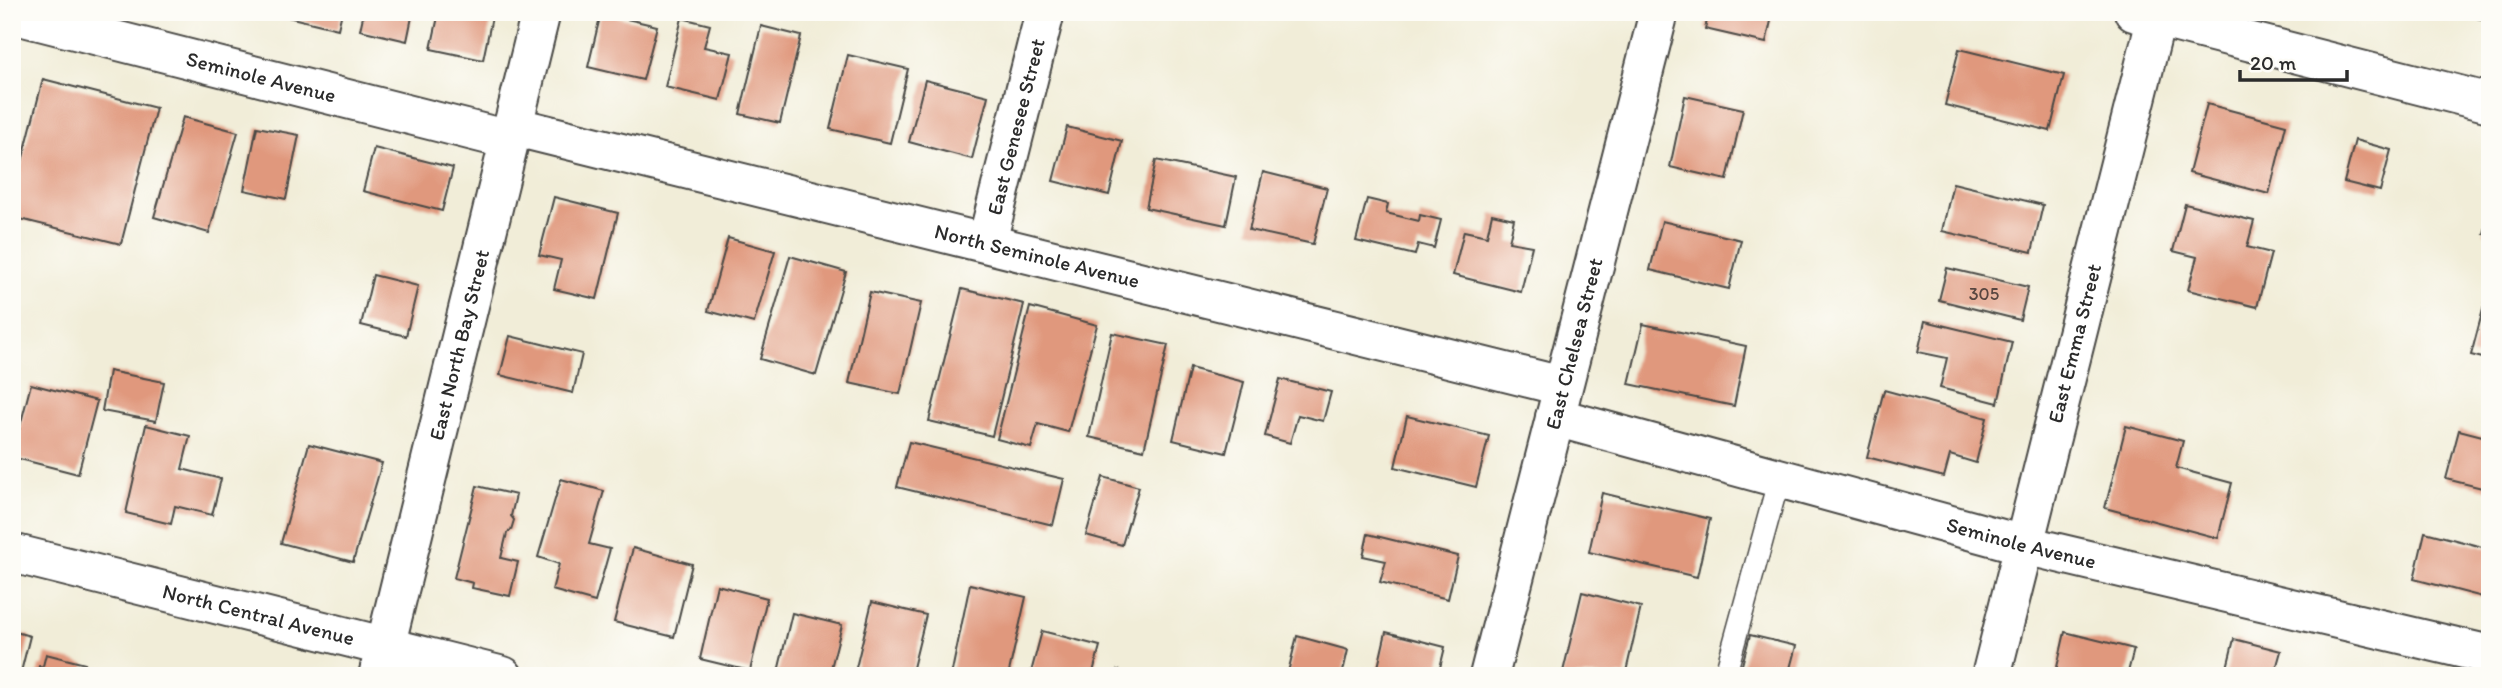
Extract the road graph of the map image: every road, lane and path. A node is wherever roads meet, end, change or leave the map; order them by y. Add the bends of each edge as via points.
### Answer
1 (541, 12) edge
2 (1045, 12) edge
3 (1659, 12) edge
4 (12, 14) edge
5 (2150, 14) edge
6 (2490, 103) edge
7 (511, 133) junction
8 (987, 242) junction
9 (1559, 401) junction
10 (1779, 479) junction
11 (2024, 545) junction
12 (12, 553) edge
13 (2490, 655) edge
14 (382, 661) edge
15 (503, 676) edge
16 (1489, 676) edge
17 (1725, 676) edge
18 (1991, 676) edge

1 - 7 street, East North Bay Street
2 - 8 street, East Genesee Street
3 - 9 street, East Chelsea Street
4 - 7 street, Seminole Avenue
5 - 6 street
5 - 11 street, East Emma Street
7 - 8 street, North Seminole Avenue
7 - 14 street, East North Bay Street
8 - 9 street, North Seminole Avenue
9 - 10 street, Seminole Avenue
9 - 16 street, East Chelsea Street
10 - 11 street, Seminole Avenue
10 - 17 lane
11 - 13 street, Seminole Avenue
11 - 18 street, East Emma Street
12 - 14 street, North Central Avenue
14 - 15 street, North Central Avenue

